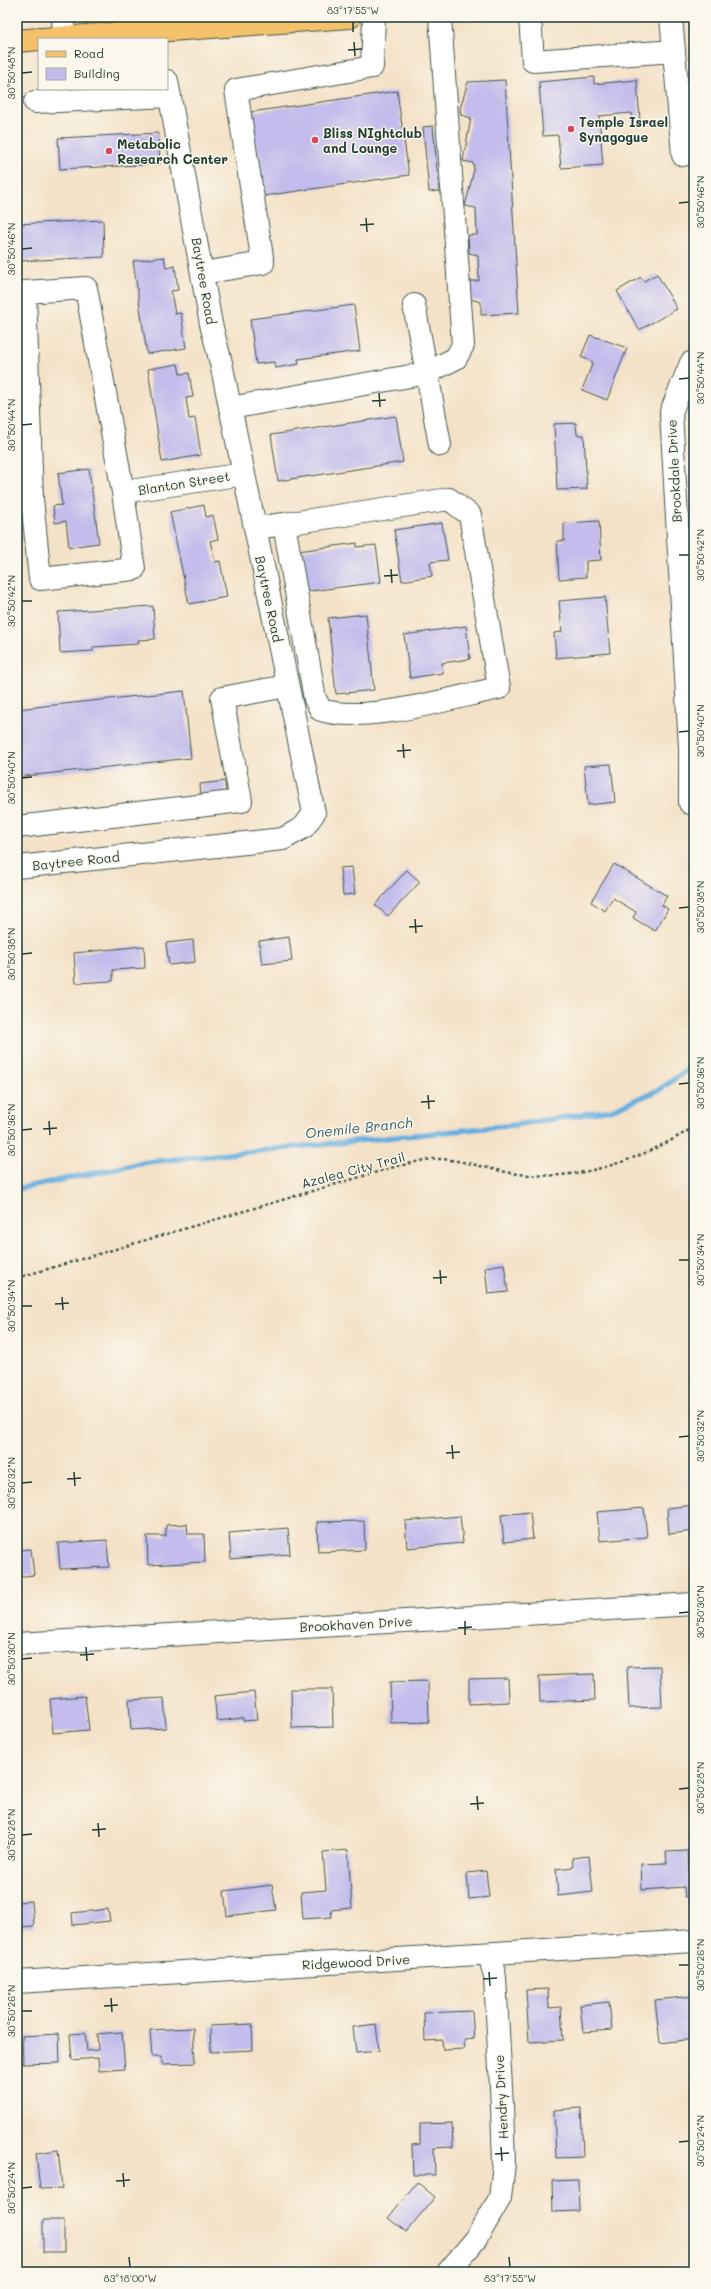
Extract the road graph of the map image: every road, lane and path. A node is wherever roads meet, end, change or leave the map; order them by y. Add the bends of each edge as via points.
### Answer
1 (350, 17) edge
2 (374, 17) edge
3 (440, 17) edge
4 (530, 17) edge
5 (671, 17) edge
6 (208, 22) edge
7 (57, 31) edge
8 (158, 35) edge
9 (38, 39) edge
10 (17, 41) edge
11 (674, 51) junction
12 (168, 88) edge
13 (149, 90) edge
14 (35, 102) dead end
15 (683, 155) dead end
16 (202, 273) junction
17 (414, 305) dead end
18 (694, 362) edge
19 (427, 373) junction
20 (230, 408) junction
21 (440, 445) dead end
22 (244, 474) junction
23 (123, 492) junction
24 (25, 500) edge
25 (694, 518) edge
26 (284, 524) junction
27 (255, 528) junction
28 (678, 535) junction
29 (287, 686) junction
30 (690, 803) dead end
31 (17, 827) edge
32 (17, 867) edge
33 (694, 1127) edge
34 (17, 1278) edge
35 (694, 1604) edge
36 (17, 1644) edge
37 (694, 1941) edge
38 (489, 1954) junction
39 (17, 1982) edge
40 (448, 2272) edge

1 - 6 main road
2 - 16 street via 372,67 236,90 263,263
3 - 19 street via 463,345 456,358
4 - 11 street via 533,61
5 - 11 street
6 - 8 main road
7 - 8 main road
9 - 10 main road
11 - 15 street
12 - 16 street, Baytree Road
13 - 14 street
16 - 20 street, Baytree Road
17 - 19 street
18 - 28 street, Brookdale Drive via 690,363 671,412
19 - 20 street
19 - 21 street
20 - 22 street, Baytree Road
22 - 23 street, Blanton Street
22 - 27 street, Baytree Road
23 - 24 street via 134,569 40,578
23 - 24 street via 86,288 25,292
25 - 28 street
26 - 26 street via 315,699 321,710 333,714 391,710 499,688 470,515 463,508 449,499
26 - 27 street
27 - 29 street, Baytree Road
28 - 30 street, Brookdale Drive via 690,748
29 - 31 street via 222,698 240,801
29 - 32 street, Baytree Road via 314,814 304,827 283,838
33 - 34 path, Azalea City Trail via 674,1140 614,1164 567,1176 519,1174 432,1159 394,1167
35 - 36 street, Brookhaven Drive
37 - 38 street, Ridgewood Drive
38 - 39 street, Ridgewood Drive
38 - 40 street, Hendry Drive via 495,1977 502,2106 504,2164 500,2198 476,2239

